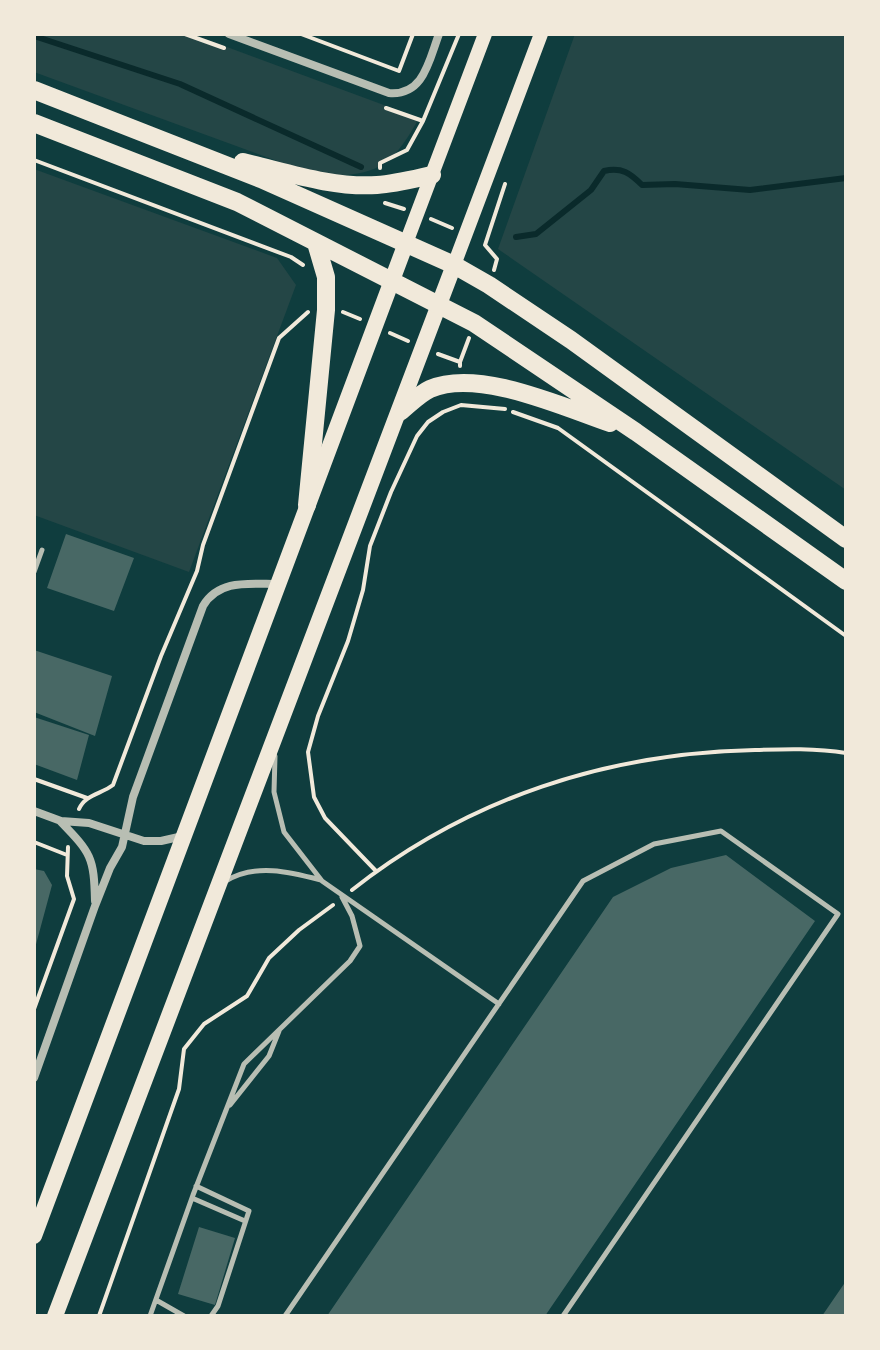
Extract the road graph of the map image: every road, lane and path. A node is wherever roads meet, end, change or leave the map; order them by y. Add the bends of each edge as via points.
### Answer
1 (229, 34) edge
2 (301, 34) edge
3 (413, 34) edge
4 (439, 34) edge
5 (459, 34) edge
6 (485, 34) edge
7 (541, 34) edge
8 (34, 90) edge
9 (34, 123) edge
10 (174, 145) junction
11 (34, 160) edge
12 (432, 175) junction
13 (380, 185) junction
14 (316, 243) junction
15 (406, 243) junction
16 (454, 265) junction
17 (310, 275) dead end
18 (390, 281) junction
19 (439, 304) junction
20 (318, 305) junction
21 (374, 325) junction
22 (423, 348) junction
23 (460, 384) junction
24 (461, 405) junction
25 (400, 412) junction
26 (636, 432) junction
27 (307, 505) junction
28 (846, 539) edge
29 (42, 550) dead end
30 (34, 572) edge
31 (846, 581) edge
32 (278, 584) junction
33 (846, 636) edge
34 (275, 736) junction
35 (846, 753) edge
36 (34, 779) edge
37 (87, 798) junction
38 (34, 811) edge
39 (61, 821) junction
40 (76, 822) junction
41 (73, 834) junction
42 (126, 836) junction
43 (183, 836) junction
44 (34, 842) edge
45 (67, 855) junction
46 (376, 871) junction
47 (322, 881) junction
48 (218, 886) junction
49 (342, 897) junction
50 (95, 906) junction
51 (499, 1004) junction
52 (34, 1009) edge
53 (280, 1027) junction
54 (34, 1078) edge
55 (227, 1109) junction
56 (196, 1186) junction
57 (192, 1198) junction
58 (245, 1221) junction
59 (34, 1236) edge
60 (156, 1300) junction
61 (55, 1316) edge
62 (99, 1316) edge
63 (150, 1316) edge
64 (184, 1316) edge
65 (211, 1316) edge
66 (285, 1316) edge
67 (563, 1316) edge

1 - 4 street via 399,94 422,79
2 - 3 path via 399,71
5 - 13 path via 407,150 380,163
6 - 12 main road
7 - 16 main road
8 - 10 highway
9 - 14 highway via 237,202
10 - 13 highway via 320,181
10 - 15 highway
11 - 17 path via 291,257
12 - 13 highway
12 - 15 main road
14 - 18 highway
14 - 20 highway via 326,277
15 - 16 highway
15 - 18 main road
16 - 19 main road
16 - 28 highway via 571,340
18 - 19 highway
18 - 21 main road
19 - 22 main road
19 - 26 highway
20 - 21 path
20 - 27 highway
20 - 37 path via 279,338 197,571 113,785
21 - 22 path
21 - 27 main road
22 - 23 path via 460,362
22 - 25 main road
23 - 24 path
23 - 25 highway via 427,390
23 - 26 highway via 513,389
24 - 33 path via 508,410 558,428
24 - 46 path via 428,422 391,492 370,546 348,641 308,752 314,797 325,818
25 - 34 main road
26 - 31 highway
27 - 32 main road
29 - 30 lane
32 - 42 street via 224,586 207,600 133,797
32 - 43 main road
34 - 47 lane via 278,814 294,848
34 - 48 main road
35 - 46 path via 719,750 628,761 522,792 461,820
36 - 37 path
37 - 40 path
38 - 39 street
39 - 40 street
39 - 41 street
40 - 42 street
41 - 45 path
41 - 50 street via 94,868
42 - 43 street via 152,841
42 - 50 street
43 - 59 main road
44 - 45 path
45 - 52 path via 74,899
46 - 49 path
47 - 48 lane via 285,871 251,871
47 - 49 lane
48 - 61 main road
49 - 51 lane
49 - 53 lane via 360,946
49 - 62 path via 269,958 247,996 204,1024 184,1049 179,1089
50 - 54 street
51 - 66 lane
51 - 67 lane via 583,881 654,844 721,831 838,914
53 - 55 lane via 269,1056
53 - 55 lane via 244,1064
55 - 56 lane
56 - 57 lane
56 - 58 lane via 249,1211
57 - 58 lane
57 - 60 lane
58 - 65 lane
60 - 63 lane
60 - 64 lane

